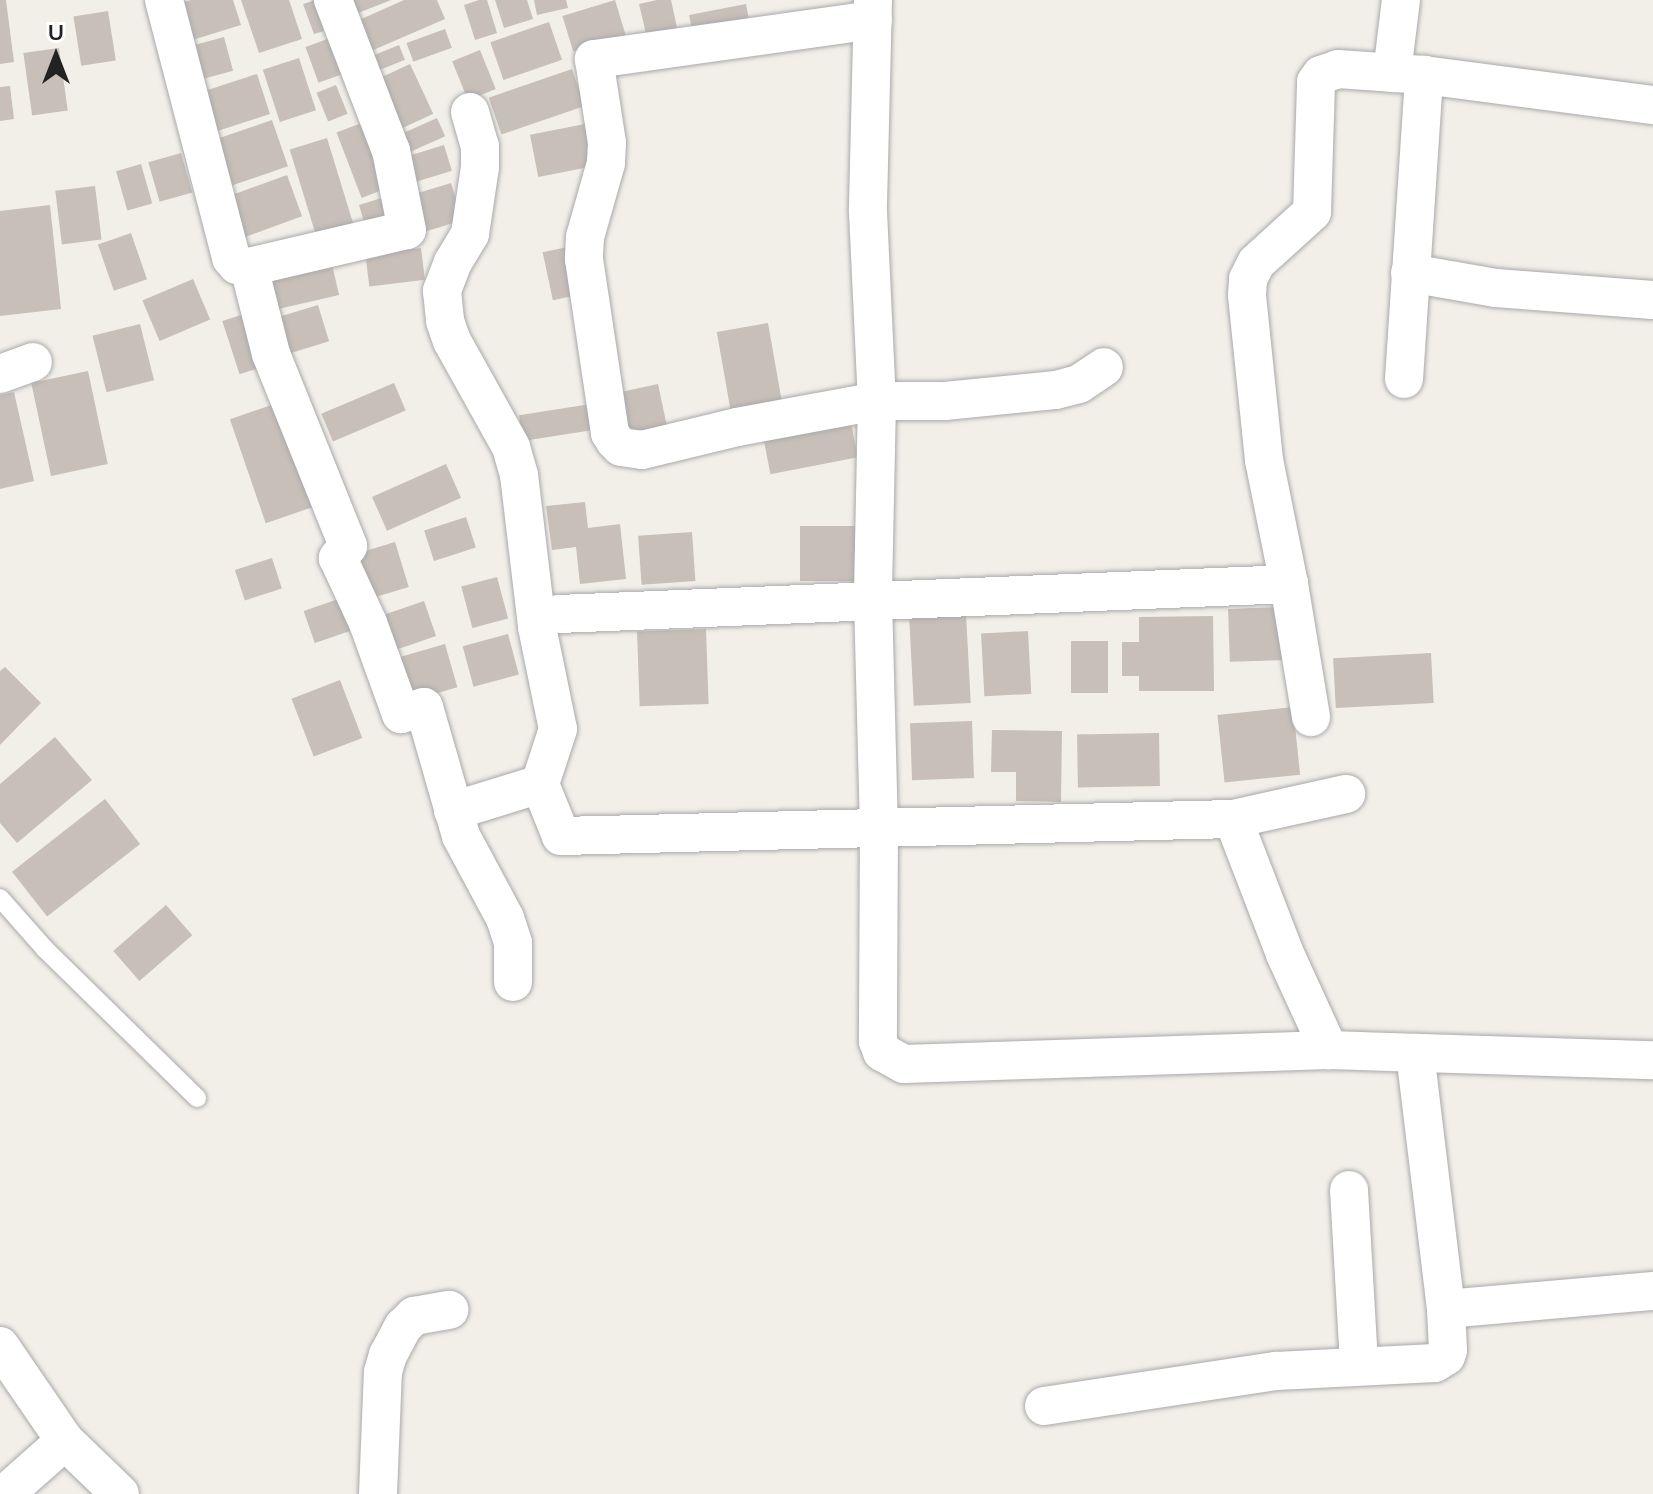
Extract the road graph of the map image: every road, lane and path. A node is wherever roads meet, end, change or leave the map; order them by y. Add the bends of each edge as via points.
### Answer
1 (164, 0) edge
2 (333, 0) edge
3 (1401, 0) edge
4 (873, 10) edge
5 (1408, 74) junction
6 (1653, 105) edge
7 (470, 112) dead end
8 (249, 267) junction
9 (1410, 273) junction
10 (1653, 300) edge
11 (1104, 367) dead end
12 (1404, 379) dead end
13 (877, 401) junction
14 (1289, 584) junction
15 (873, 600) junction
16 (559, 614) dead end
17 (1311, 717) dead end
18 (540, 784) junction
19 (1346, 794) dead end
20 (453, 811) junction
21 (1233, 819) junction
22 (879, 826) junction
23 (0, 898) edge
24 (513, 982) dead end
25 (1329, 1050) junction
26 (1415, 1053) junction
27 (1653, 1060) edge
28 (197, 1098) dead end
29 (1349, 1190) dead end
30 (1653, 1291) edge
31 (1446, 1309) junction
32 (449, 1310) dead end
33 (0, 1346) edge
34 (1359, 1364) junction
35 (1044, 1406) dead end
36 (65, 1441) junction
37 (5, 1494) edge
38 (120, 1494) edge
39 (378, 1494) edge

1 - 8 street via 231,258
2 - 8 street via 391,151 407,230
3 - 5 street
4 - 13 street via 868,212
4 - 13 street via 594,59 606,163 584,259 610,433 621,447 642,450
5 - 6 street
5 - 9 street
5 - 14 street via 1338,69 1321,75 1316,82 1312,212 1267,251 1248,279 1264,460
7 - 18 street via 480,146 479,180 470,234 442,291 445,321 511,447 519,475 537,627 558,729
8 - 20 street via 271,354 348,546 338,558 401,714 424,707
9 - 10 street via 1496,288
9 - 12 street
11 - 13 street via 1079,384 1056,390 945,401
13 - 15 street
14 - 15 street
14 - 17 street
15 - 16 street
15 - 22 street
18 - 20 street
18 - 22 street via 561,836
19 - 21 street
20 - 24 street via 474,865 505,918 513,943
21 - 22 street
21 - 25 street
22 - 25 street via 878,1041 891,1060 904,1064
23 - 28 lane
25 - 26 street
26 - 27 street
26 - 31 street
29 - 34 street
30 - 31 street
31 - 34 street via 1448,1350 1442,1360
32 - 39 street via 414,1316 388,1355
33 - 36 street
34 - 35 street via 1276,1371
36 - 37 street
36 - 38 street

